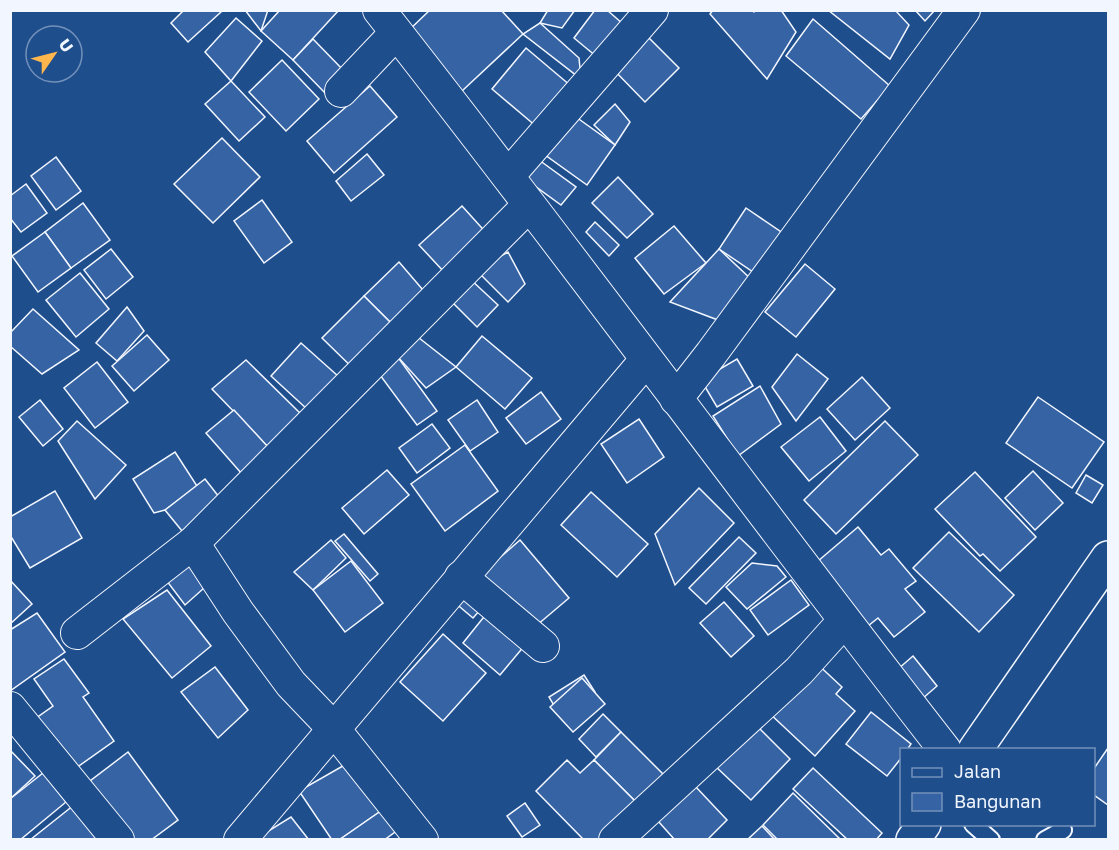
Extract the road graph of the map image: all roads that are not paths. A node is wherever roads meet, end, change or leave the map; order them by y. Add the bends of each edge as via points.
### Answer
1 (652, 10) edge
2 (964, 10) edge
3 (388, 22) edge
4 (341, 90) dead end
5 (508, 176) junction
6 (530, 205) junction
7 (646, 360) junction
8 (676, 399) junction
9 (193, 543) junction
10 (1108, 558) edge
11 (461, 577) junction
12 (844, 621) junction
13 (77, 633) dead end
14 (543, 646) dead end
15 (10, 708) edge
16 (333, 728) junction
17 (943, 748) edge
18 (976, 748) edge
19 (923, 826) edge
20 (974, 826) edge
21 (1063, 830) dead end
22 (118, 840) edge
23 (240, 840) edge
24 (422, 840) edge
25 (615, 840) edge
26 (914, 840) edge
27 (991, 840) edge
28 (1044, 840) edge

1 - 5 street
2 - 8 street
3 - 4 street
3 - 5 street
5 - 6 street
6 - 7 street
6 - 9 street
7 - 8 street
7 - 11 street
8 - 12 street
9 - 13 street
9 - 16 street via 291,684
10 - 18 highway
11 - 14 street
11 - 16 street
12 - 17 street
12 - 25 street via 799,671
15 - 22 street
16 - 23 street
16 - 24 street
19 - 26 highway
20 - 27 lane
21 - 28 lane

